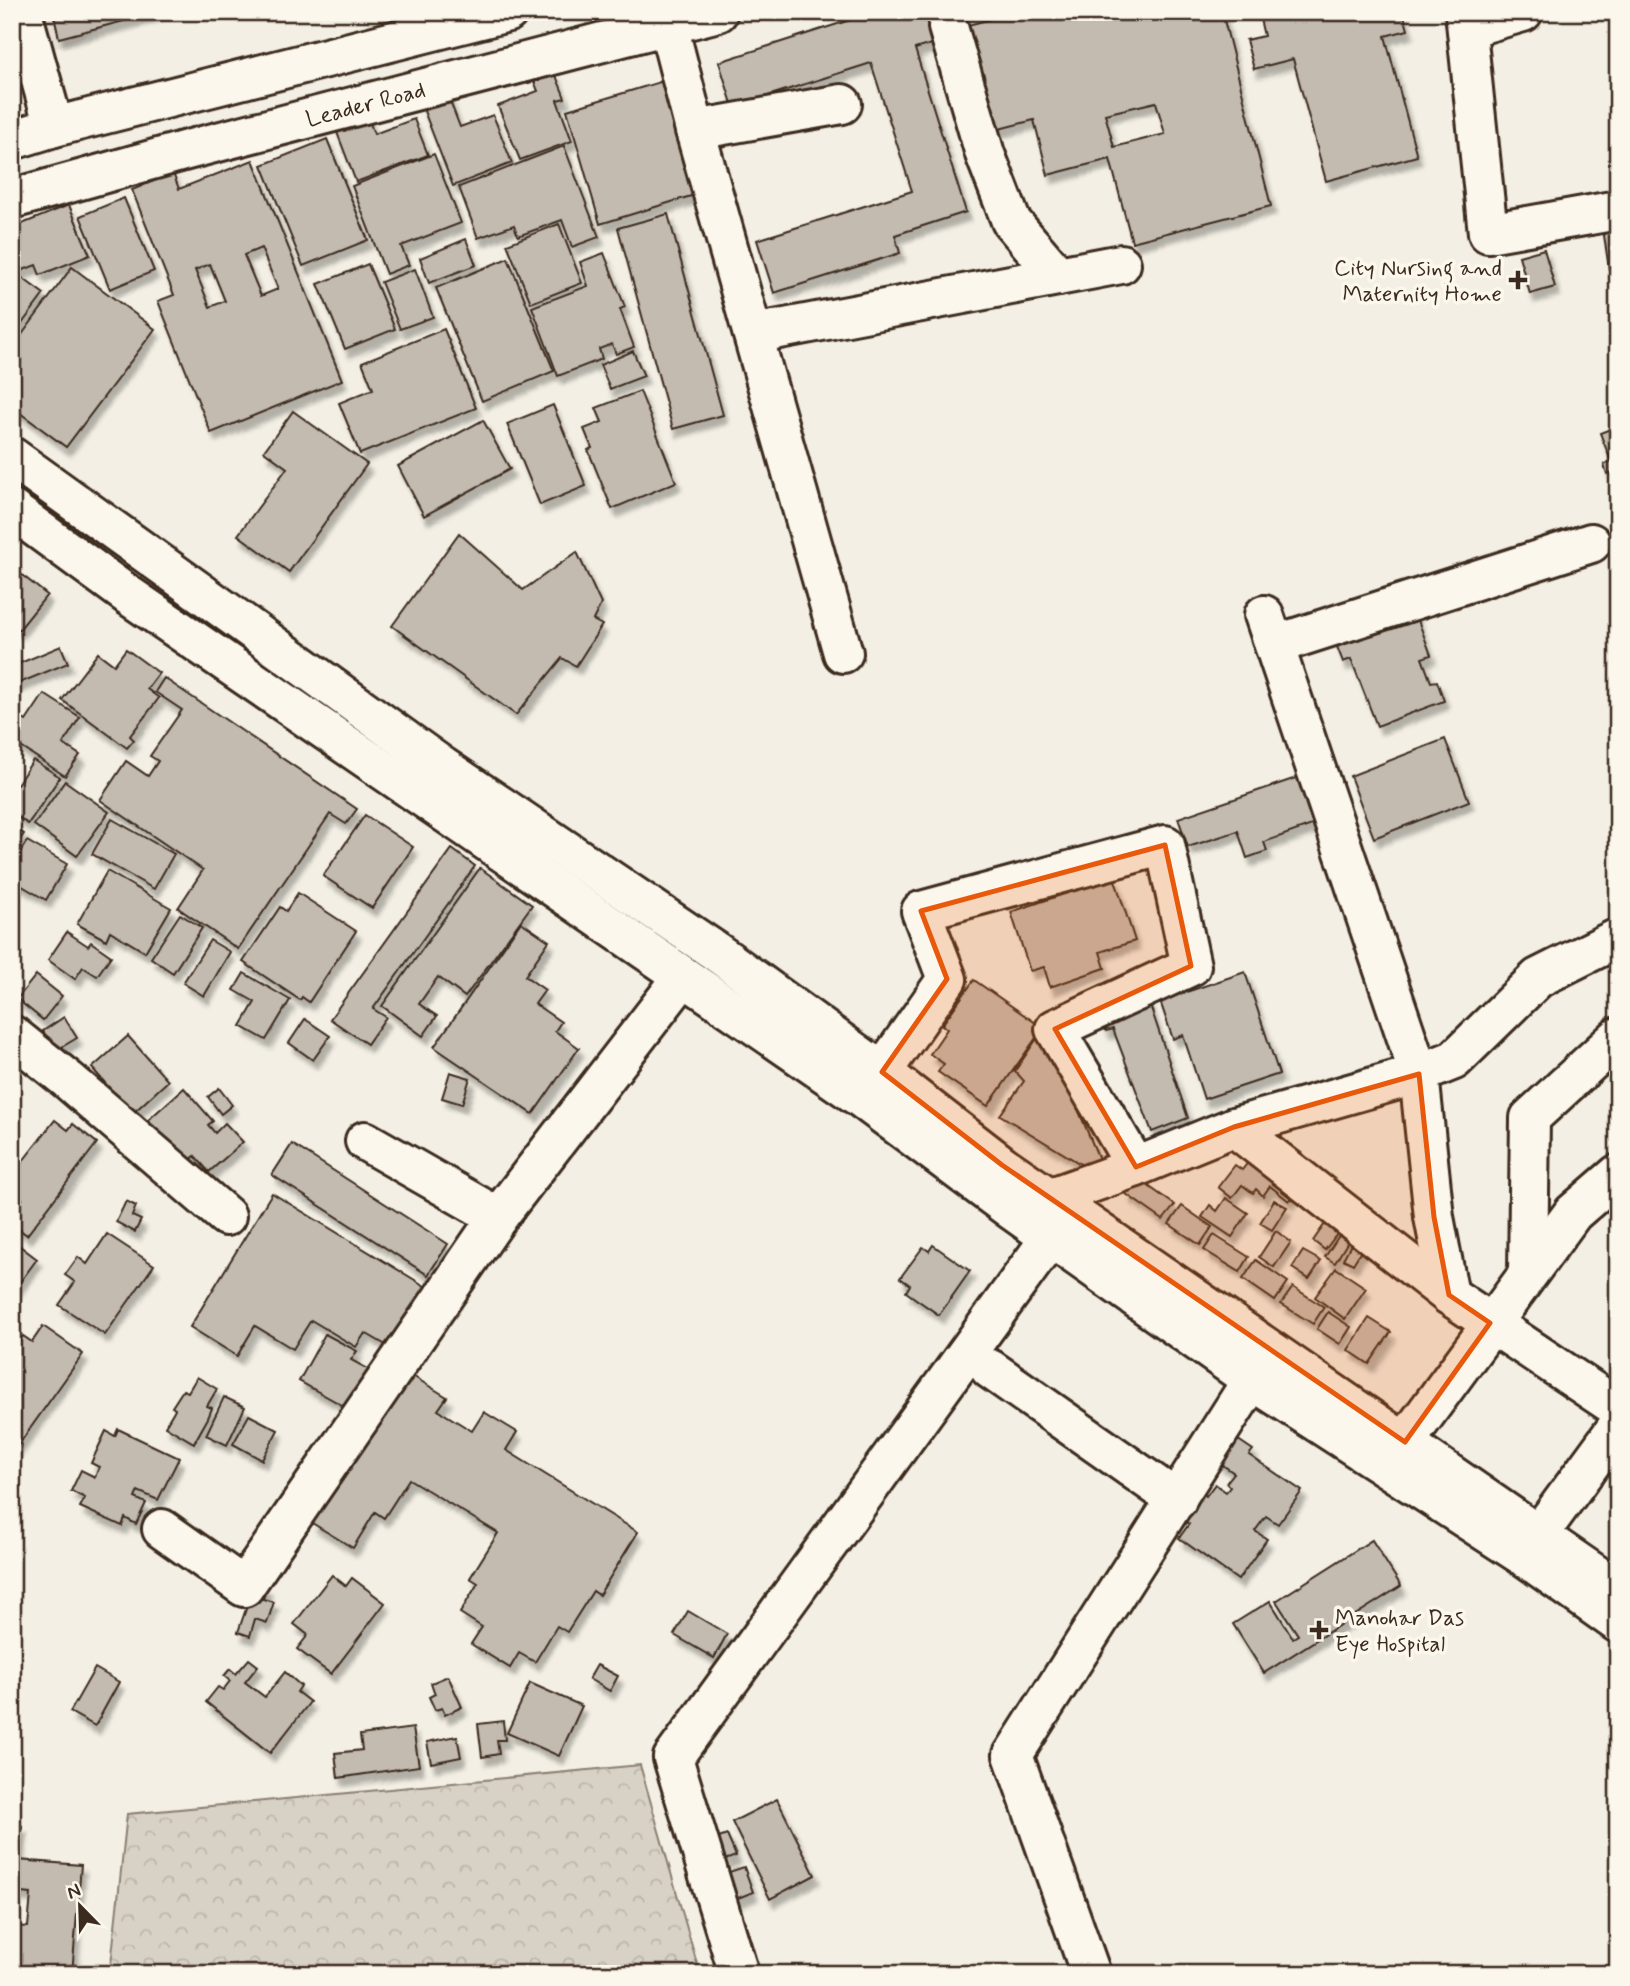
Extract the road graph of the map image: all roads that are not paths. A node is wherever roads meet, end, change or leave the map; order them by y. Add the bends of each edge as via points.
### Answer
1 (22, 12) edge
2 (508, 12) edge
3 (718, 12) edge
4 (1523, 12) edge
5 (1467, 20) edge
6 (668, 25) junction
7 (948, 27) dead end
8 (842, 104) dead end
9 (54, 127) junction
10 (695, 130) junction
11 (12, 140) edge
12 (12, 199) edge
13 (1618, 210) edge
14 (1121, 264) dead end
15 (1058, 276) junction
16 (753, 334) junction
17 (12, 457) edge
18 (12, 510) edge
19 (1591, 543) dead end
20 (843, 653) dead end
21 (1618, 938) edge
22 (683, 977) junction
23 (12, 1035) edge
24 (1618, 1037) edge
25 (882, 1072) junction
26 (1419, 1074) junction
27 (1234, 1127) junction
28 (365, 1141) dead end
29 (1136, 1167) junction
30 (1618, 1174) edge
31 (1051, 1198) junction
32 (1013, 1211) junction
33 (226, 1216) dead end
34 (498, 1217) junction
35 (1051, 1237) junction
36 (1528, 1272) junction
37 (1449, 1295) junction
38 (1490, 1323) junction
39 (990, 1369) dead end
40 (1252, 1380) junction
41 (1618, 1408) edge
42 (1618, 1426) edge
43 (1405, 1442) junction
44 (1177, 1500) junction
45 (162, 1529) dead end
46 (1539, 1534) junction
47 (1618, 1590) edge
48 (1618, 1623) edge
49 (739, 1974) edge
50 (1091, 1974) edge

1 - 9 street
2 - 9 street
3 - 6 street, Leader Road
4 - 5 street
5 - 13 street via 1489,233
6 - 10 street
6 - 12 street, Leader Road
7 - 15 street via 985,154 1011,221
8 - 10 street
9 - 11 street
10 - 16 street
14 - 15 street
15 - 16 street
16 - 20 street
17 - 25 street via 443,767 715,951
18 - 22 street via 139,603
19 - 26 street via 1269,630
21 - 26 street via 1538,978 1454,1060
22 - 32 street via 861,1098
22 - 34 street
23 - 33 street
24 - 36 street via 1530,1118
25 - 29 street via 947,979 921,911 1165,845 1191,966 1055,1029
25 - 31 street
26 - 27 street
26 - 37 street via 1434,1217
27 - 29 street
27 - 37 street
28 - 34 street
29 - 31 street
30 - 36 street via 1573,1213
31 - 32 street
31 - 43 street
32 - 35 street
34 - 45 street via 244,1587
35 - 40 street
35 - 49 street via 673,1758
36 - 38 street
37 - 38 street
38 - 41 street
38 - 43 street
39 - 44 street
40 - 44 street
40 - 48 street via 1528,1559
42 - 46 street
43 - 46 street
44 - 50 street via 1013,1755
46 - 47 street

